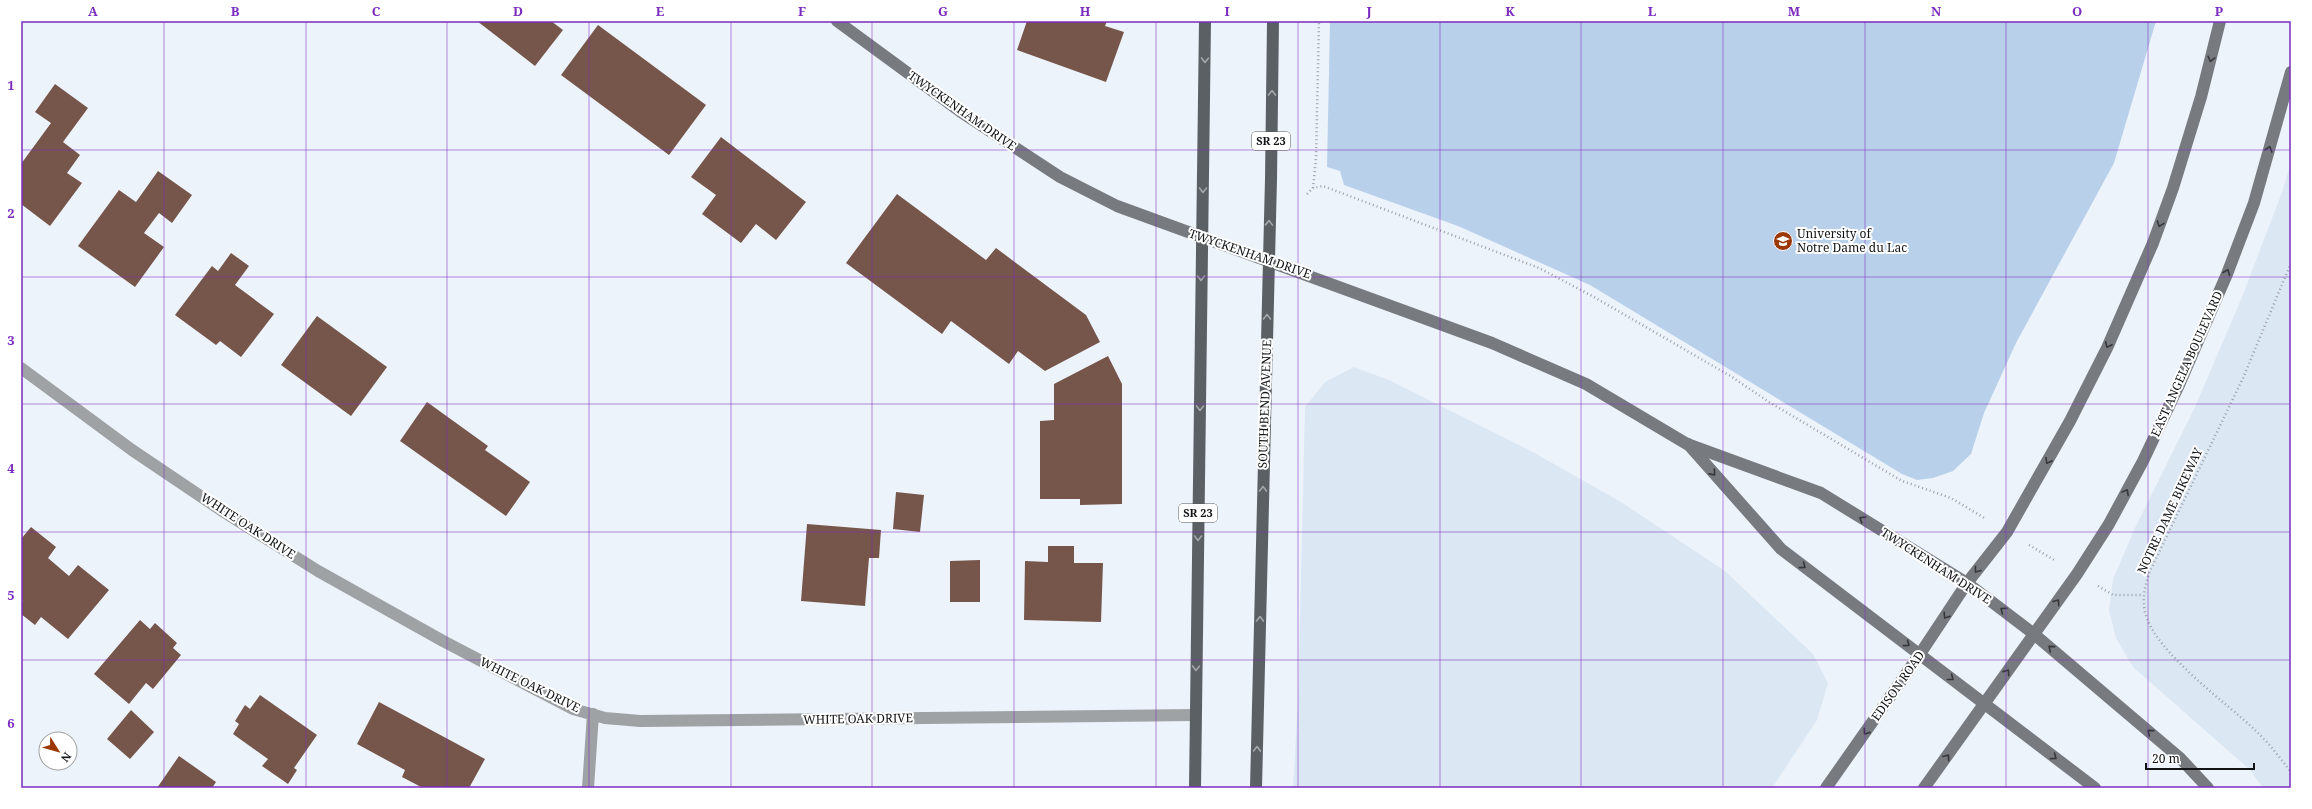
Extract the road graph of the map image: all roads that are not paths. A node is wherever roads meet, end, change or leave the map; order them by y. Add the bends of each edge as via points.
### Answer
1 (837, 21) edge
2 (1205, 21) edge
3 (1273, 21) edge
4 (2220, 21) edge
5 (2291, 72) edge
6 (1202, 238) junction
7 (1268, 262) junction
8 (21, 368) edge
9 (1687, 444) junction
10 (1967, 583) junction
11 (2034, 634) junction
12 (1920, 654) junction
13 (1984, 704) junction
14 (593, 714) junction
15 (1195, 715) junction
16 (588, 788) edge
17 (1195, 788) edge
18 (1256, 788) edge
19 (1826, 788) edge
20 (1924, 788) edge
21 (2095, 788) edge
22 (2208, 788) edge

1 - 6 street, TWYCKENHAM DRIVE via 961,112 1060,177 1118,206
2 -> 6 main road, SR 23
7 -> 3 main road, SOUTH BEND AVENUE / SR 23
4 -> 10 street via 2199,104 2173,188 2153,243 2107,348 2074,415 2007,532
11 -> 5 street, EAST ANGELA BOULEVARD via 2109,524 2143,461 2178,387 2227,274 2254,203
6 - 7 street, TWYCKENHAM DRIVE
6 -> 15 main road, SR 23
7 - 9 street, TWYCKENHAM DRIVE via 1310,275 1492,343 1586,384
18 -> 7 main road, SOUTH BEND AVENUE / SR 23
8 - 14 street, WHITE OAK DRIVE via 132,450 318,571 450,645 573,708
10 -> 9 street, TWYCKENHAM DRIVE via 1821,493
9 -> 12 street, TWYCKENHAM DRIVE via 1780,549
11 -> 10 street, TWYCKENHAM DRIVE
10 -> 12 street, EDISON ROAD
13 -> 11 street
22 -> 11 street, TWYCKENHAM DRIVE via 2180,758
12 -> 13 street, TWYCKENHAM DRIVE
12 -> 19 street, EDISON ROAD
20 -> 13 street
13 -> 21 street, TWYCKENHAM DRIVE
14 - 15 street, WHITE OAK DRIVE via 605,718 640,721
14 - 16 street
15 - 17 main road, SR 23

